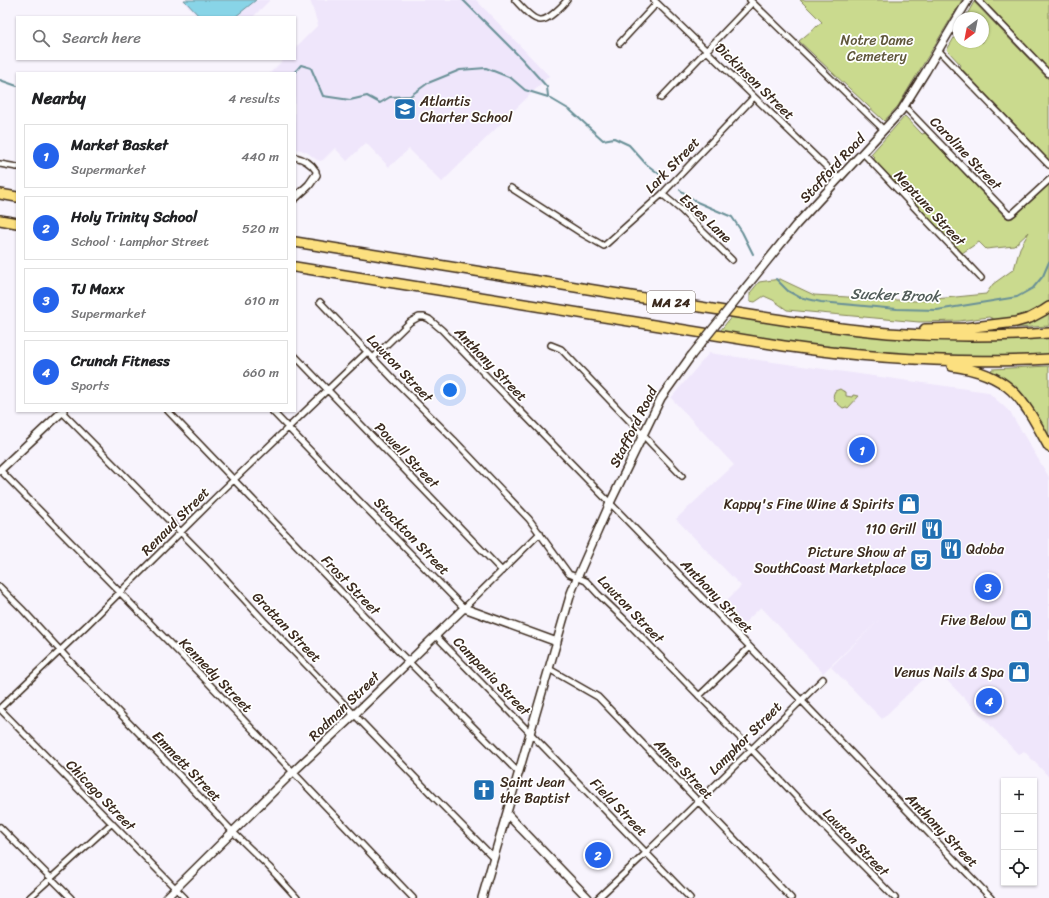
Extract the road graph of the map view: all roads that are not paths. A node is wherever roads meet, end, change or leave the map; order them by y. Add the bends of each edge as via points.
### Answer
1 (515, 0) edge
2 (567, 0) edge
3 (968, 0) edge
4 (978, 0) edge
5 (656, 1) edge
6 (751, 1) edge
7 (620, 43) dead end
8 (938, 50) junction
9 (706, 51) junction
10 (1049, 74) edge
11 (754, 97) junction
12 (661, 98) dead end
13 (904, 106) junction
14 (884, 130) junction
15 (863, 153) junction
16 (296, 157) edge
17 (0, 164) edge
18 (1049, 165) edge
19 (16, 167) edge
20 (316, 175) joint
21 (839, 179) junction
22 (1049, 180) edge
23 (511, 188) dead end
24 (0, 194) edge
25 (662, 194) junction
26 (16, 197) edge
27 (296, 197) edge
28 (0, 220) edge
29 (16, 223) edge
30 (296, 242) edge
31 (732, 260) dead end
32 (296, 267) edge
33 (981, 278) dead end
34 (320, 302) dead end
35 (1049, 307) edge
36 (798, 322) junction
37 (1049, 333) edge
38 (551, 345) dead end
39 (367, 352) junction
40 (296, 357) edge
41 (372, 358) junction
42 (897, 359) junction
43 (1049, 359) edge
44 (328, 389) junction
45 (62, 412) edge
46 (64, 412) edge
47 (169, 412) edge
48 (273, 412) edge
49 (289, 428) junction
50 (643, 434) junction
51 (1049, 447) edge
52 (0, 470) edge
53 (682, 476) dead end
54 (234, 480) junction
55 (610, 503) junction
56 (180, 532) junction
57 (540, 534) junction
58 (502, 571) junction
59 (577, 578) junction
60 (0, 587) edge
61 (120, 592) junction
62 (464, 608) junction
63 (436, 636) junction
64 (557, 642) junction
65 (750, 647) junction
66 (60, 650) junction
67 (409, 662) junction
68 (549, 669) junction
69 (823, 679) dead end
70 (699, 696) junction
71 (801, 700) junction
72 (0, 708) edge
73 (355, 714) junction
74 (530, 733) junction
75 (751, 749) junction
76 (293, 772) junction
77 (519, 773) junction
78 (698, 802) junction
79 (507, 814) junction
80 (112, 823) junction
81 (0, 827) edge
82 (233, 832) junction
83 (646, 853) junction
84 (494, 858) junction
85 (52, 878) junction
86 (176, 889) junction
87 (484, 897) edge
88 (29, 898) edge
89 (71, 898) edge
90 (166, 898) edge
91 (185, 898) edge
92 (297, 898) edge
93 (413, 898) edge
94 (588, 898) edge
95 (598, 898) edge
96 (690, 898) edge
97 (792, 898) edge
98 (895, 898) edge
99 (991, 898) edge

1 - 2 street via 537,20 548,18
3 - 8 street, Stafford Road
4 - 10 street
5 - 7 street
5 - 9 street, Dickinson Street
6 - 9 street
6 - 14 street
8 - 13 street, Stafford Road
8 - 18 street
9 - 11 street, Dickinson Street
9 - 12 street
11 - 21 street, Dickinson Street
11 - 25 street, Lark Street
13 - 14 street, Stafford Road
13 - 22 street, Caroline Street via 1010,215
14 - 15 street, Stafford Road
15 - 21 street, Stafford Road
15 - 33 street, Neptune Street
16 - 20 street via 308,162 316,171
17 - 19 street
20 - 27 street
21 - 50 street, Stafford Road, bridge via 796,225 691,356 661,398
23 - 25 street, Lark Street via 604,246
24 - 26 highway
25 - 31 street, Estes Lane
28 - 29 highway
30 - 36 highway, MA 24
32 - 42 highway, MA 24 via 784,346
34 - 39 street, Lawton Street
35 - 36 highway via 1023,320 958,328 901,329
36 - 37 highway, MA 24 via 866,331 928,335 1005,336
38 - 50 street via 561,349
39 - 41 street, Lawton Street
39 - 44 street, Renaud Street
40 - 44 street, Powell Street
41 - 55 street, Anthony Street via 410,322 419,317 429,319
41 - 57 street, Lawton Street via 454,440 529,519
42 - 43 highway, MA 24
42 - 51 highway via 968,368 999,380 1025,405
44 - 49 street, Renaud Street
44 - 58 street, Powell Street
45 - 52 street
46 - 56 street, Grattan Street
47 - 54 street, Frost Street
48 - 49 street, Stockton Street
49 - 54 street, Renaud Street
49 - 62 street, Stockton Street
50 - 53 street
50 - 55 street, Stafford Road
52 - 61 street, Kennedy Street
54 - 56 street, Renaud Street
54 - 67 street, Frost Street
55 - 59 street, Stafford Road
55 - 65 street, Anthony Street
56 - 61 street, Renaud Street
56 - 73 street, Grattan Street
57 - 58 street, Rodman Street
57 - 59 street, Lawton Street via 569,574
58 - 62 street, Rodman Street
59 - 64 street, Stafford Road
59 - 70 street, Lawton Street via 586,581
60 - 66 street, Emmett Street
61 - 66 street, Renaud Street
61 - 76 street, Kennedy Street
62 - 63 street, Rodman Street
62 - 64 street, Stockton Street
63 - 67 street, Rodman Street
63 - 74 street, Campania Street
64 - 68 street, Stafford Road
65 - 70 street
65 - 71 street, Anthony Street
66 - 72 street, Renaud Street
66 - 82 street, Emmett Street
67 - 73 street, Rodman Street
67 - 77 street, Frost Street
68 - 74 street, Stafford Road
68 - 78 street, Ames Street via 598,697
69 - 71 street, Lamphor Street
70 - 75 street, Lawton Street
71 - 75 street, Lamphor Street
71 - 99 street, Anthony Street
72 - 80 street, Chicago Street
73 - 76 street, Rodman Street
73 - 84 street, Grattan Street
74 - 77 street, Stafford Road
74 - 83 street, Field Street
75 - 78 street, Lamphor Street
75 - 98 street, Lawton Street
76 - 82 street, Rodman Street
76 - 93 street, Kennedy Street
77 - 79 street, Stafford Road
78 - 83 street, Lamphor Street
78 - 97 street, Ames Street
79 - 84 street, Stafford Road
79 - 94 street
80 - 85 street
80 - 86 street, Chicago Street
81 - 85 street
82 - 86 street, Rodman Street
82 - 92 street, Emmett Street
83 - 95 street, Lamphor Street
83 - 96 street, Field Street
84 - 87 street, Stafford Road
85 - 88 street
85 - 89 street
86 - 90 street, Rodman Street
86 - 91 street, Chicago Street

